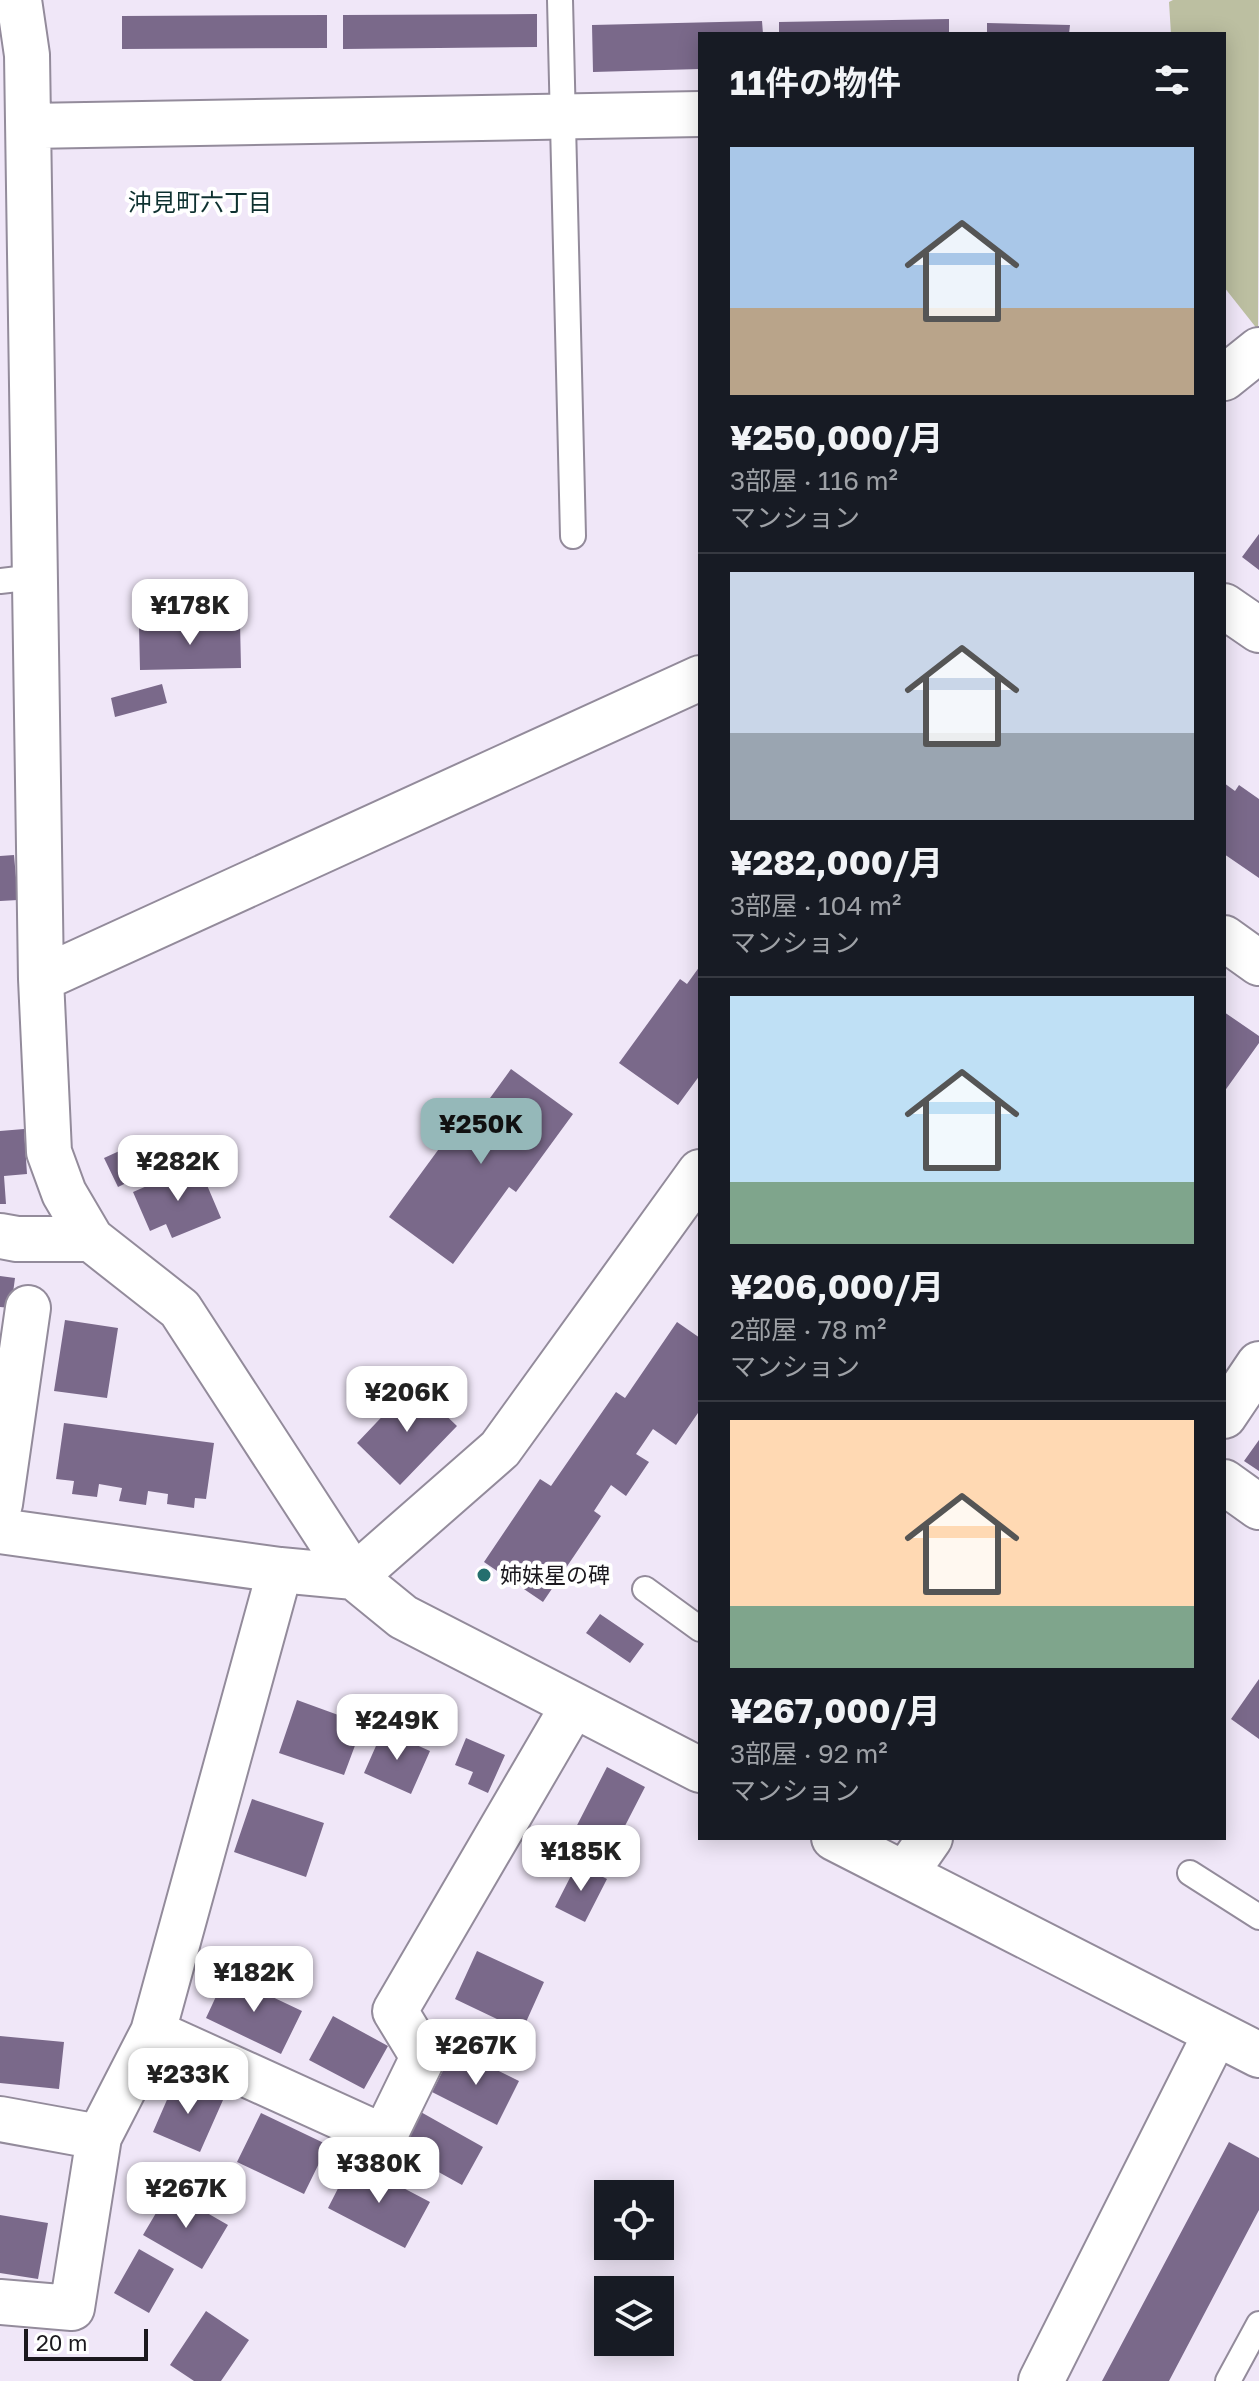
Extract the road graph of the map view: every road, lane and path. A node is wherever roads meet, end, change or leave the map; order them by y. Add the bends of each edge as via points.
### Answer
1 (19, 0) edge
2 (560, 0) edge
3 (698, 114) edge
4 (563, 116) junction
5 (29, 126) junction
6 (573, 536) dead end
7 (18, 579) edge
8 (1226, 607) edge
9 (1259, 630) edge
10 (698, 679) edge
11 (1226, 939) edge
12 (1259, 963) edge
13 (41, 979) junction
14 (698, 1175) edge
15 (0, 1236) edge
16 (91, 1239) junction
17 (28, 1308) dead end
18 (1259, 1364) edge
19 (1226, 1413) edge
20 (1226, 1483) edge
21 (0, 1504) edge
22 (1259, 1507) edge
23 (0, 1531) edge
24 (280, 1570) junction
25 (354, 1577) junction
26 (645, 1589) dead end
27 (698, 1628) edge
28 (573, 1706) junction
29 (694, 1757) edge
30 (838, 1840) edge
31 (929, 1840) edge
32 (1190, 1873) dead end
33 (905, 1874) junction
34 (1259, 1917) edge
35 (153, 2032) junction
36 (1216, 2033) junction
37 (1259, 2055) edge
38 (0, 2119) edge
39 (99, 2137) junction
40 (0, 2302) edge
41 (1259, 2324) edge
42 (1041, 2381) edge
43 (1228, 2381) edge

1 - 5 street
2 - 4 lane
3 - 4 street
4 - 5 street
4 - 6 lane
5 - 7 street
7 - 13 street
8 - 9 street
10 - 13 street
11 - 12 street
13 - 16 street via 49,1152 64,1193
14 - 25 street via 500,1449
15 - 16 street
16 - 25 street via 180,1309
17 - 21 street
18 - 19 street
20 - 22 street
23 - 24 street
24 - 25 street
24 - 35 street
25 - 28 street via 403,1617
26 - 27 lane
28 - 29 street
28 - 35 street via 395,2011 423,2057 384,2137
30 - 33 street
31 - 33 street
32 - 34 lane
33 - 36 street
35 - 39 street
36 - 37 street
36 - 42 street
38 - 39 street
39 - 40 street via 72,2308
41 - 43 lane

